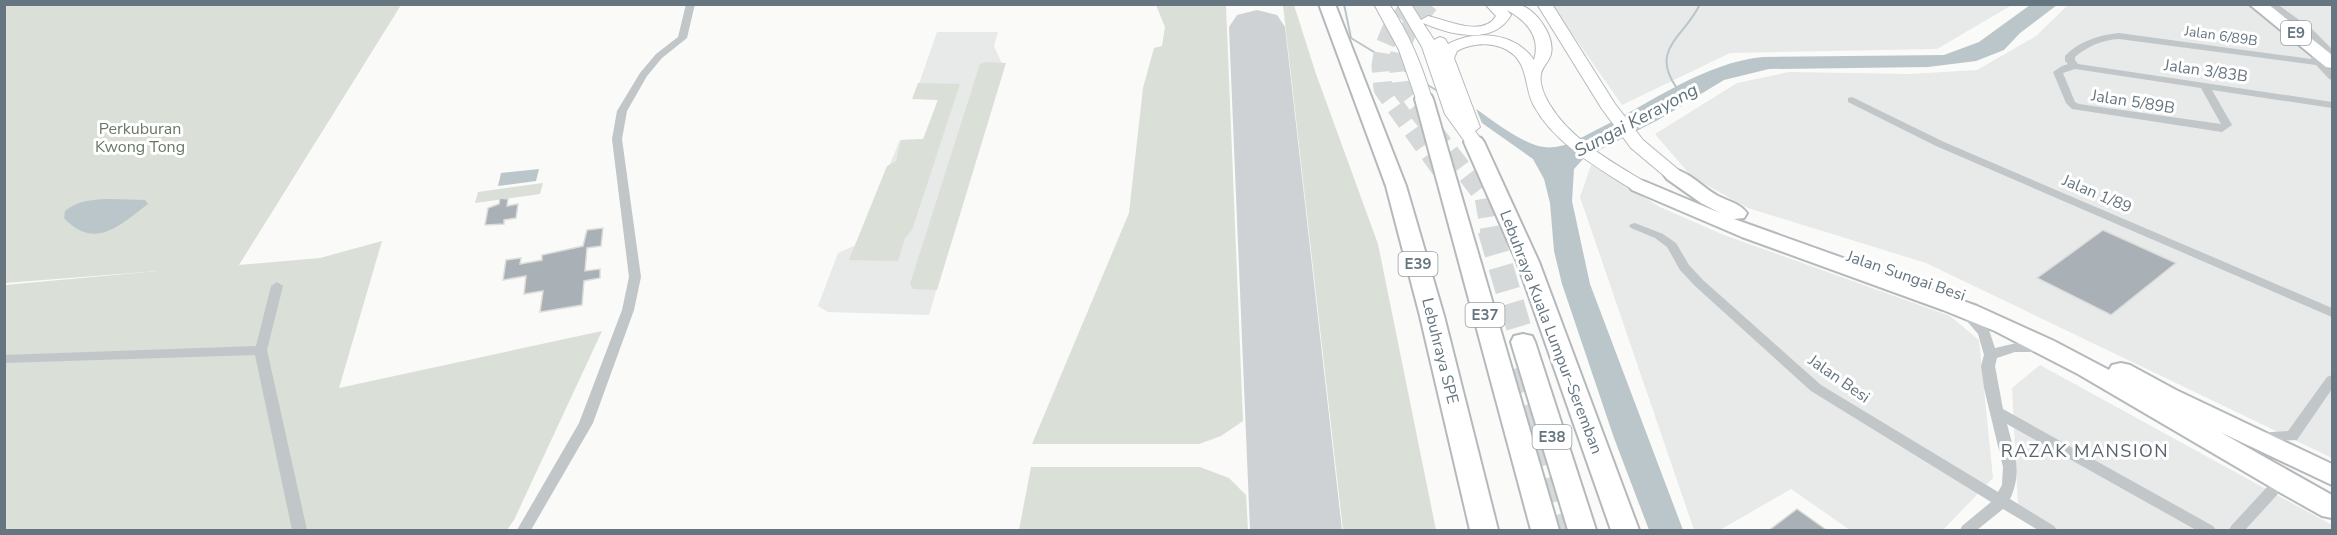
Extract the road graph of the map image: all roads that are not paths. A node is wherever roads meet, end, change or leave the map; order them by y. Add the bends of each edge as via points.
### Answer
1 (691, 4) edge
2 (1321, 4) edge
3 (1327, 4) edge
4 (1381, 4) edge
5 (1404, 4) edge
6 (1417, 4) edge
7 (1492, 4) edge
8 (1507, 4) edge
9 (1544, 4) edge
10 (2250, 4) edge
11 (2258, 4) edge
12 (2269, 4) edge
13 (1428, 20) junction
14 (2119, 36) joint
15 (1447, 57) junction
16 (2329, 58) edge
17 (2075, 66) junction
18 (1533, 74) junction
19 (2332, 77) edge
20 (1447, 80) junction
21 (2205, 86) junction
22 (1424, 99) joint
23 (1852, 100) dead end
24 (2332, 105) edge
25 (1473, 135) junction
26 (1683, 181) junction
27 (1639, 186) joint
28 (1670, 200) junction
29 (1635, 226) dead end
30 (277, 286) dead end
31 (1959, 308) junction
32 (2332, 313) edge
33 (1522, 342) tunnel mouth
34 (261, 350) junction
35 (2052, 351) junction
36 (1992, 355) junction
37 (4, 359) edge
38 (2332, 380) edge
39 (1995, 411) junction
40 (2251, 436) junction
41 (2292, 436) junction
42 (2322, 470) edge
43 (2272, 490) dead end
44 (2001, 502) junction
45 (2332, 508) edge
46 (300, 531) edge
47 (524, 531) edge
48 (1474, 531) edge
49 (1484, 531) edge
50 (1545, 531) edge
51 (1582, 531) edge
52 (1625, 531) edge
53 (1968, 531) edge
54 (2049, 531) edge
55 (2208, 531) edge
56 (2236, 531) edge

1 - 47 street via 682,38 643,75 622,111 616,139 635,277 628,310 586,423
2 - 48 highway, Lebuhraya SPE / E39 via 1388,186 1424,316
3 - 49 highway, Lebuhraya SPE / E39 via 1396,186
4 - 22 main road, E37 via 1414,63
5 - 20 main road
6 - 13 main road, Lebuhraya Kuala Lumpur–Seremban
7 - 13 main road via 1504,15 1499,24 1488,29 1452,28
8 - 18 main road via 1532,20 1544,39 1543,59
9 - 26 main road, Jalan Sungai Besi via 1608,106 1637,144
10 - 16 street
11 - 16 highway, E9
12 - 16 highway, E9
13 - 15 main road, Lebuhraya Kuala Lumpur–Seremban
14 - 16 street, Jalan 6/89B
14 - 17 street, Jalan 5/89B via 2097,40 2078,50 2070,56
15 - 18 main road via 1450,49 1465,42 1501,43 1522,55
15 - 20 main road, Lebuhraya Kuala Lumpur–Seremban
16 - 19 street
17 - 21 street, Jalan 3/83B
17 - 21 street, Jalan 5/89B via 2058,72 2076,107 2222,129 2227,125
18 - 27 main road, Jalan Sungai Besi via 1534,93 1559,127 1603,164
20 - 25 main road, Lebuhraya Kuala Lumpur–Seremban
20 - 25 main road via 1453,114
21 - 24 street, Jalan 3/83B
22 - 50 highway, E37
23 - 32 street, Jalan 1/89 via 1940,144
25 - 52 highway, Lebuhraya Kuala Lumpur–Seremban via 1528,262
26 - 28 highway via 1658,182 1656,189
26 - 40 highway, Jalan Sungai Besi via 1708,199 1752,220 1988,305
27 - 28 highway, Jalan Sungai Besi
28 - 31 highway, Jalan Sungai Besi via 1772,242
29 - 44 street, Jalan Besi via 1672,245 1698,283 1802,378
30 - 34 street
31 - 35 highway, Jalan Sungai Besi
31 - 36 street via 1984,333
33 - 51 highway, E38
34 - 37 street
34 - 46 street
35 - 36 street via 2017,347
35 - 45 highway, Jalan Sungai Besi
36 - 39 street via 1988,366
38 - 41 street
39 - 44 street via 2010,467 2009,485
39 - 55 street
40 - 41 street
40 - 42 highway, Jalan Sungai Besi
41 - 42 street
43 - 56 street
44 - 53 street
44 - 54 street, Jalan Besi

